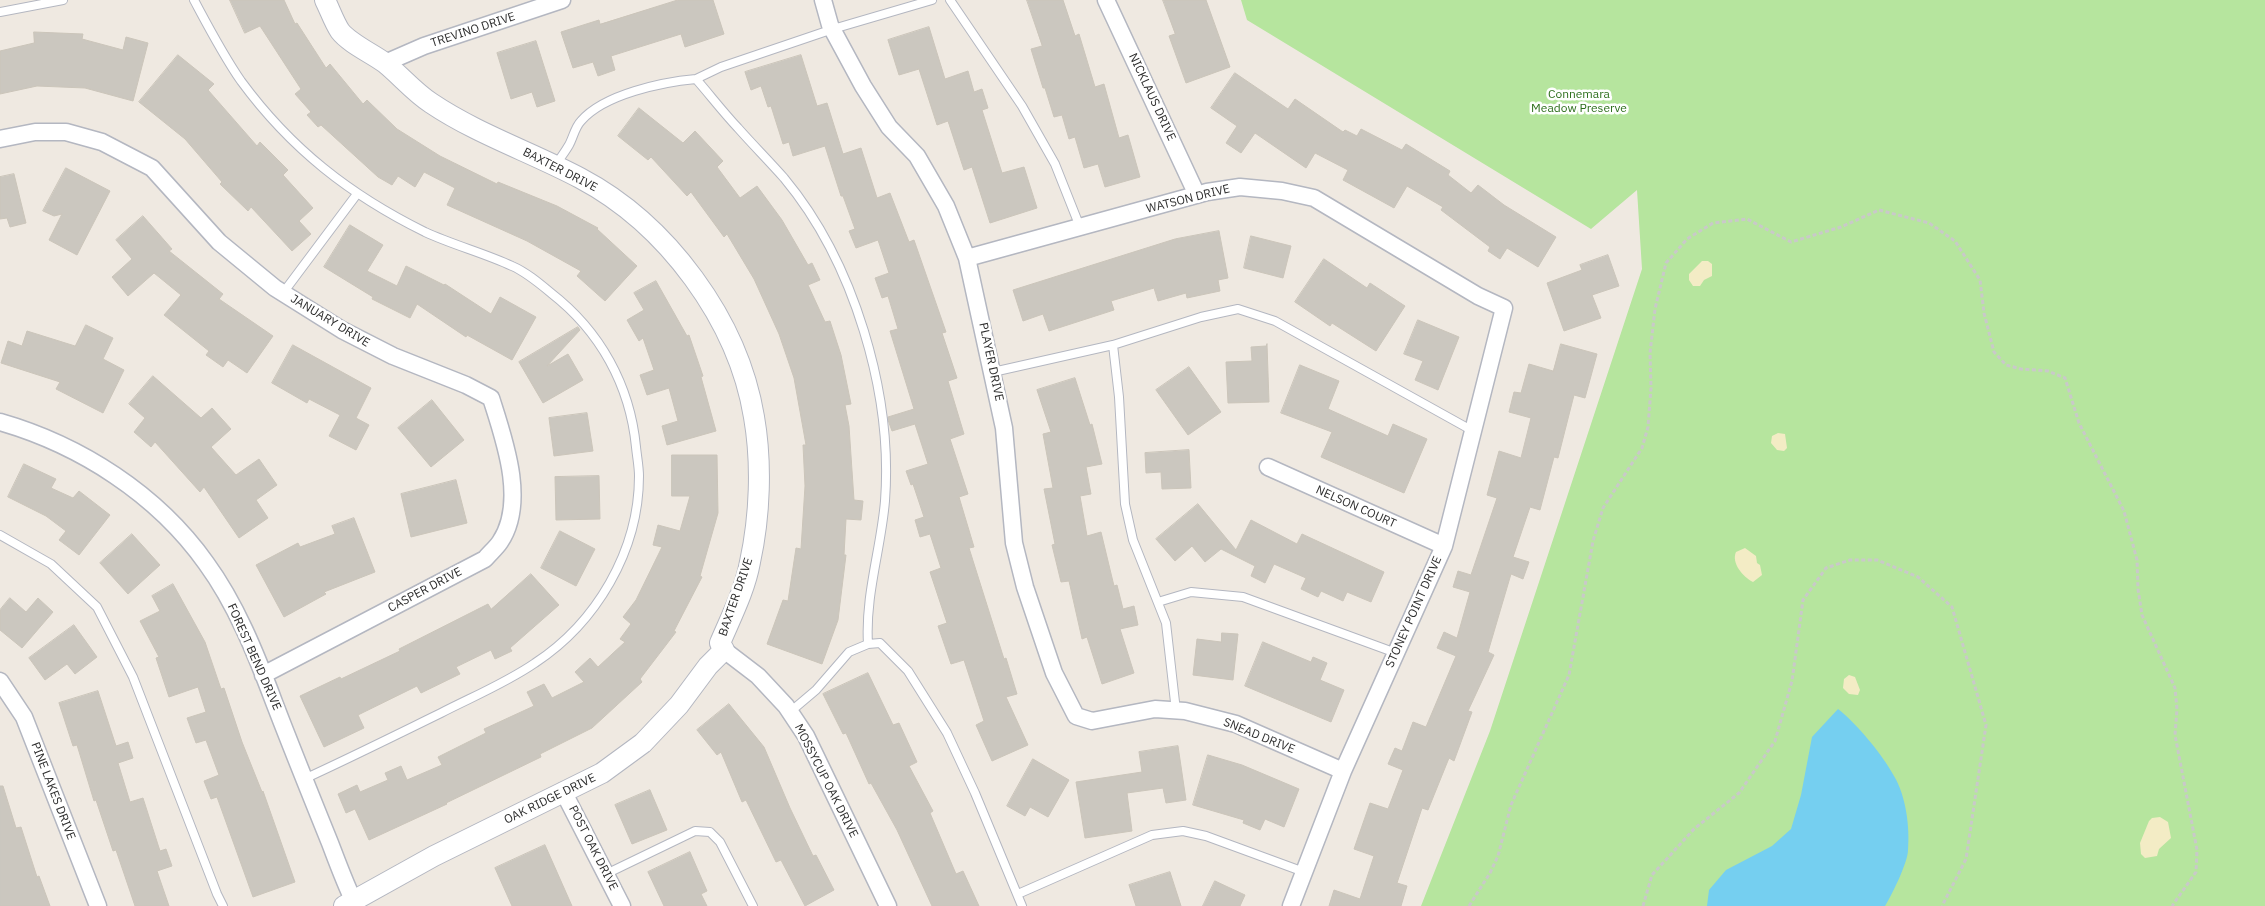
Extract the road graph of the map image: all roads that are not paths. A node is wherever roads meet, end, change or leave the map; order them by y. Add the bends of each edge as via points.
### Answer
1 (63, 0) edge
2 (194, 0) edge
3 (325, 0) edge
4 (562, 0) edge
5 (823, 0) edge
6 (932, 0) edge
7 (950, 0) edge
8 (1106, 0) edge
9 (0, 12) edge
10 (832, 29) junction
11 (385, 63) junction
12 (696, 79) junction
13 (0, 139) edge
14 (555, 167) junction
15 (357, 194) junction
16 (1197, 195) junction
17 (1080, 228) junction
18 (967, 258) junction
19 (283, 293) junction
20 (1504, 308) joint
21 (1113, 345) junction
22 (993, 372) junction
23 (0, 422) edge
24 (1473, 431) junction
25 (508, 453) joint
26 (1268, 467) dead end
27 (0, 534) edge
28 (1444, 546) junction
29 (1158, 602) junction
30 (868, 644) junction
31 (724, 650) junction
32 (1396, 653) junction
33 (264, 674) junction
34 (0, 681) edge
35 (1176, 711) junction
36 (790, 712) junction
37 (1112, 719) joint
38 (1343, 771) junction
39 (304, 779) junction
40 (564, 791) junction
41 (1304, 872) junction
42 (606, 874) junction
43 (1018, 894) junction
44 (351, 904) edge
45 (98, 906) edge
46 (223, 906) edge
47 (622, 906) edge
48 (753, 906) edge
49 (888, 906) edge
50 (1022, 906) edge
51 (1291, 906) edge

1 - 9 lane
2 - 15 lane via 218,46 248,89 300,148
3 - 11 street, BAXTER DRIVE via 341,32
4 - 11 street, TREVINO DRIVE via 424,46
5 - 10 street, PLAYER DRIVE
6 - 10 lane
7 - 17 lane via 1022,106 1055,164
8 - 16 street, NICKLAUS DRIVE
10 - 12 lane via 721,67
10 - 18 street, PLAYER DRIVE via 889,127 916,156 946,206
11 - 14 street, BAXTER DRIVE via 430,102
12 - 14 lane via 626,94 602,105 580,121
12 - 30 lane via 785,179 819,229 844,277 864,336 879,391 886,438 885,501 867,619
13 - 19 street, JANUARY DRIVE via 35,132 66,132 102,142 152,168 219,242
14 - 31 street, BAXTER DRIVE via 580,178 621,204 659,235 696,281 721,323 741,370 754,416 758,465 756,513 750,563 720,643
15 - 19 lane
15 - 39 lane via 385,212 442,240 515,267 575,314 598,340 615,368 634,429 639,477 633,524 624,552 610,583 577,629 533,664 449,709
16 - 17 street, WATSON DRIVE
16 - 20 street, WATSON DRIVE via 1240,187 1314,198 1478,296
17 - 18 street, WATSON DRIVE
18 - 22 street, PLAYER DRIVE
19 - 25 street, JANUARY DRIVE via 384,352 491,398
20 - 24 street, STONEY POINT DRIVE
21 - 22 lane
21 - 24 lane via 1201,317 1238,309 1275,321
21 - 29 lane via 1125,504 1133,540
22 - 37 street, PLAYER DRIVE via 1004,428 1014,543 1054,673 1076,716 1092,722
23 - 33 street, FOREST BEND DRIVE via 63,446 107,470 149,501 206,562 232,605
24 - 28 street, STONEY POINT DRIVE
25 - 33 street, CASPER DRIVE via 512,502 508,525 501,541 485,559
26 - 28 street, NELSON COURT
27 - 46 lane via 51,564 97,607 134,676
28 - 32 street, STONEY POINT DRIVE
29 - 32 lane via 1191,592 1243,597
29 - 35 lane via 1166,623
30 - 36 lane via 849,652 816,690
30 - 43 lane via 880,643 908,670 947,733
31 - 36 street, MOSSYCUP OAK DRIVE via 758,676
31 - 40 street, OAK RIDGE DRIVE via 643,743 602,773
32 - 38 street, STONEY POINT DRIVE
33 - 39 street, FOREST BEND DRIVE
34 - 45 street, PINE LAKES DRIVE via 24,717
35 - 37 street, SNEAD DRIVE via 1155,710
35 - 38 street, SNEAD DRIVE via 1236,724
36 - 49 street, MOSSYCUP OAK DRIVE via 806,736
38 - 41 street, STONEY POINT DRIVE
39 - 44 street, FOREST BEND DRIVE
40 - 42 street, POST OAK DRIVE
40 - 44 street, OAK RIDGE DRIVE via 434,856
41 - 43 lane via 1206,836 1183,831 1152,836
41 - 51 street, STONEY POINT DRIVE
42 - 47 street, POST OAK DRIVE
42 - 48 lane via 695,831 710,832 720,842
43 - 50 lane

